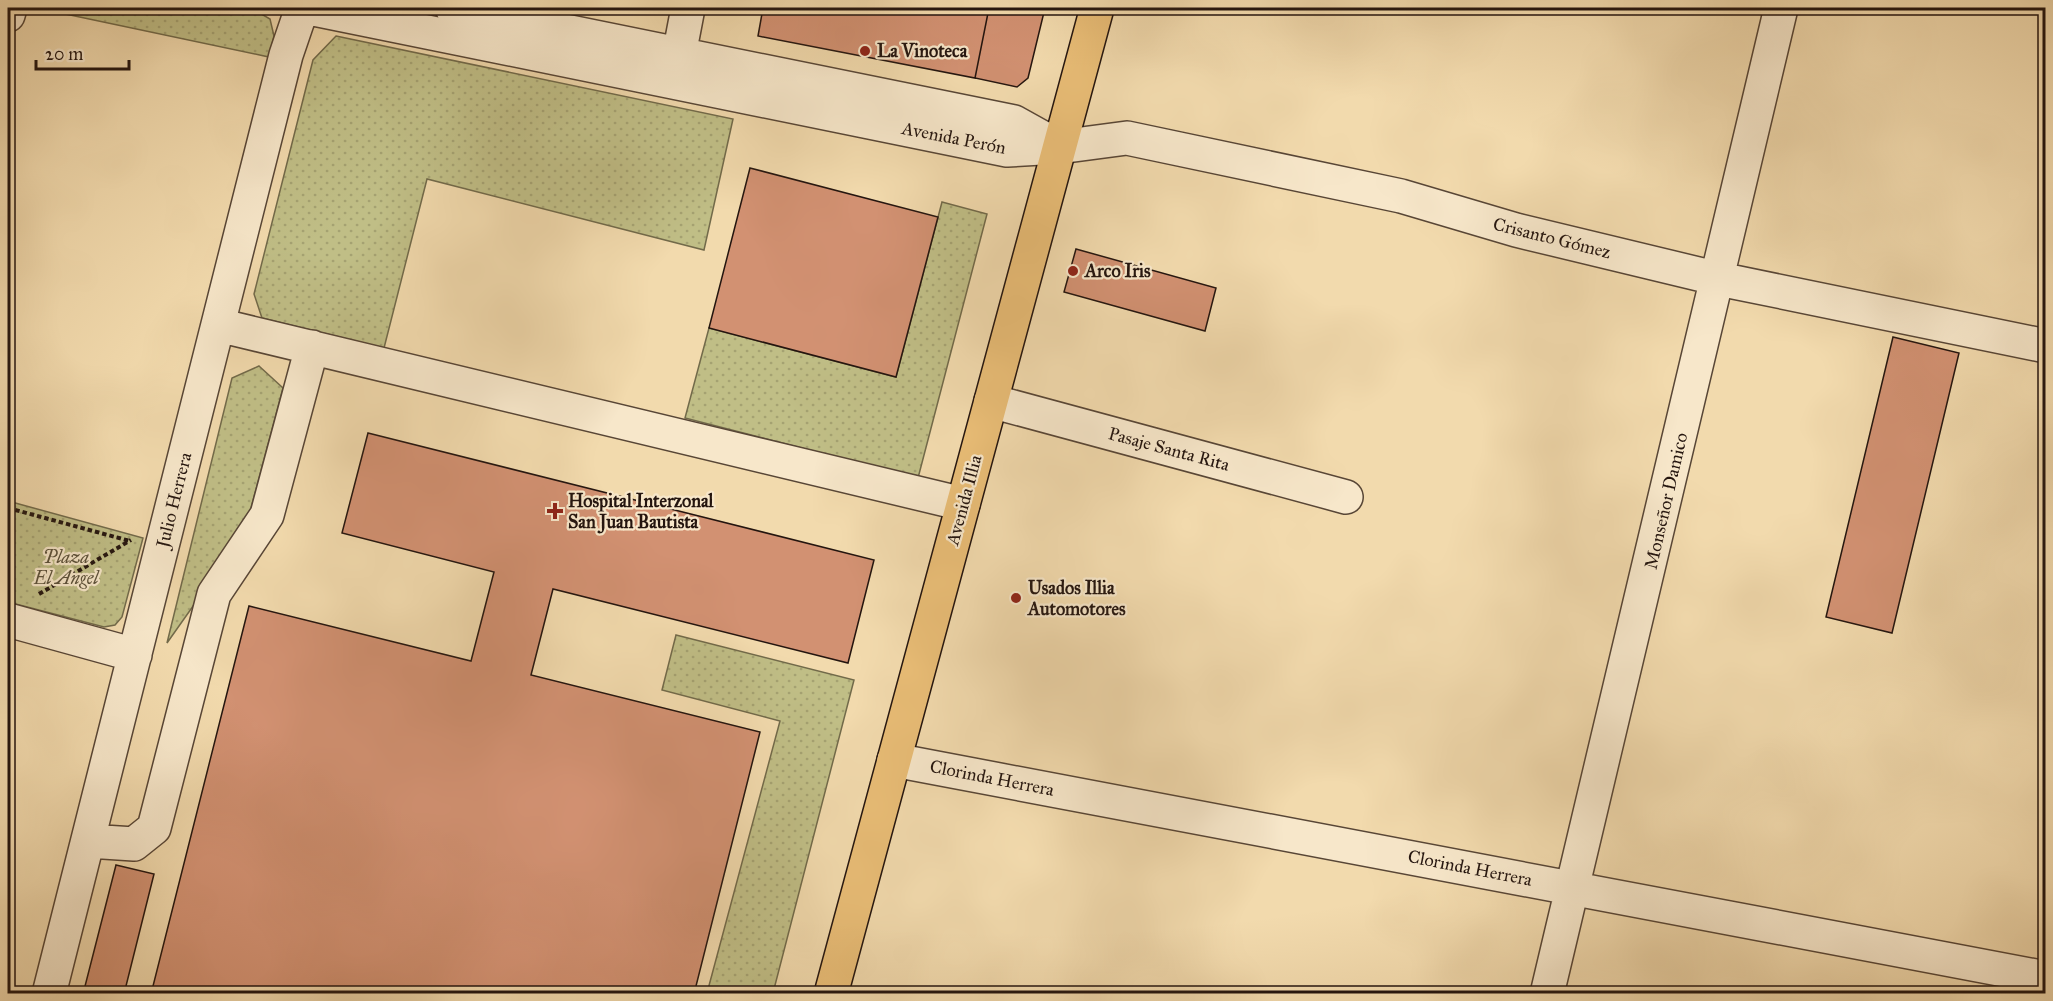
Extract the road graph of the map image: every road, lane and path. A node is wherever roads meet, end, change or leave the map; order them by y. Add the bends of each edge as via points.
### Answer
1 (10, 8) edge
2 (303, 8) edge
3 (452, 8) edge
4 (688, 8) edge
5 (1097, 8) edge
6 (1781, 8) edge
7 (328, 10) edge
8 (8, 15) edge
9 (676, 68) junction
10 (1059, 147) junction
11 (1719, 279) junction
12 (218, 324) junction
13 (2046, 346) edge
14 (312, 347) junction
15 (991, 401) junction
16 (1346, 497) dead end
17 (963, 504) junction
18 (8, 508) edge
19 (168, 520) junction
20 (130, 541) junction
21 (38, 594) dead end
22 (8, 620) edge
23 (135, 655) junction
24 (894, 760) junction
25 (88, 841) junction
26 (1573, 887) junction
27 (2046, 978) edge
28 (50, 993) edge
29 (831, 993) edge
30 (1547, 993) edge

1 - 8 street
2 - 12 street, Julio Herrera via 286,55
3 - 9 street, Avenida Perón
4 - 9 street
5 - 10 main road, Avenida Illia
6 - 11 street, Monseñor Damico
7 - 9 street, Avenida Perón
9 - 10 street, Avenida Perón via 1014,122
10 - 11 street, Crisanto Gómez via 1128,138 1401,196 1516,231
10 - 15 main road, Avenida Illia
11 - 13 street, Crisanto Gómez
11 - 26 street, Monseñor Damico
12 - 14 street
12 - 19 street, Julio Herrera
14 - 17 street
14 - 25 street via 267,515 214,594 154,828 134,844
15 - 16 street, Pasaje Santa Rita
15 - 17 main road, Avenida Illia
17 - 24 main road, Avenida Illia
18 - 20 path
19 - 20 path
19 - 23 street, Julio Herrera
20 - 21 path
22 - 23 street
23 - 25 street, Julio Herrera
24 - 26 street, Clorinda Herrera
24 - 29 main road, Avenida Illia
25 - 28 street, Julio Herrera
26 - 27 street, Clorinda Herrera
26 - 30 street, Monseñor Damico

